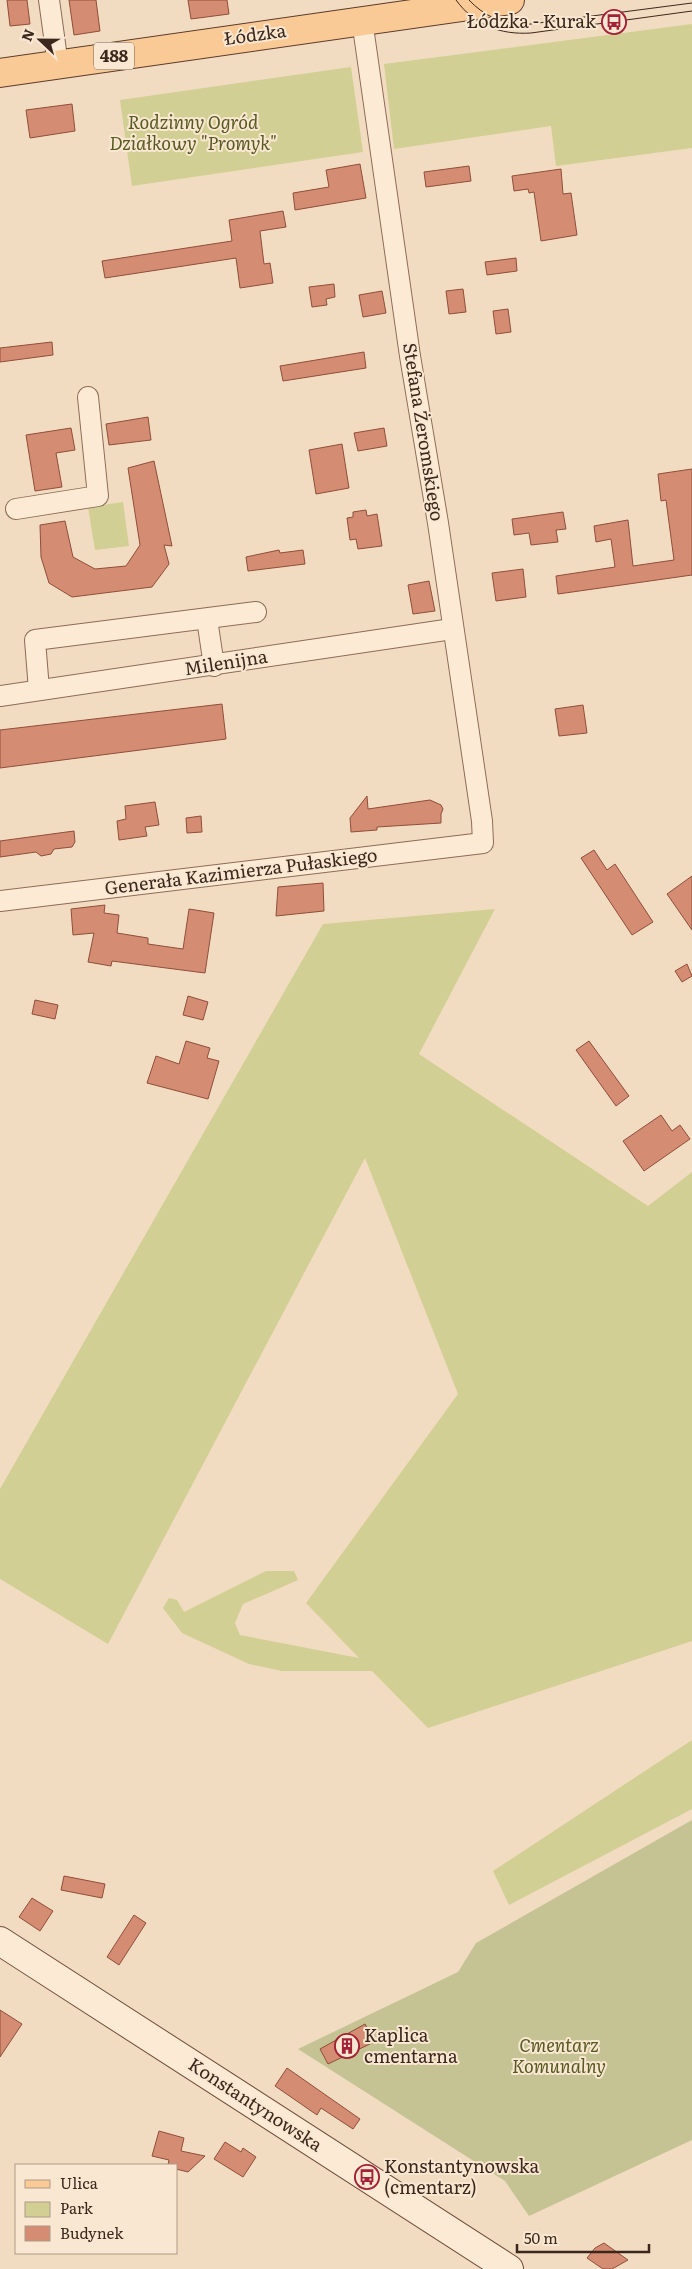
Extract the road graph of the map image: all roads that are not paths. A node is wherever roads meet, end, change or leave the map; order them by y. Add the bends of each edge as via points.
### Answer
1 (49, 0) edge
2 (510, 0) edge
3 (362, 20) junction
4 (58, 65) junction
5 (0, 73) edge
6 (88, 397) dead end
7 (16, 509) dead end
8 (256, 612) dead end
9 (207, 620) junction
10 (452, 628) junction
11 (214, 666) junction
12 (39, 690) junction
13 (0, 696) edge
14 (483, 843) joint
15 (0, 901) edge
16 (0, 1941) edge
17 (509, 2269) edge

1 - 4 street
2 - 3 main road, Łódzka / 488
3 - 4 main road, Łódzka / 488
3 - 10 street, Stefana Żeromskiego
4 - 5 main road, Łódzka / 488
6 - 7 street via 98,496
8 - 9 street
9 - 11 street
9 - 12 street via 35,640
10 - 11 street, Milenijna
10 - 14 street, Stefana Żeromskiego
11 - 12 street, Milenijna
12 - 13 street, Milenijna
14 - 15 street, Generała Kazimierza Pułaskiego
16 - 17 main road, Konstantynowska

